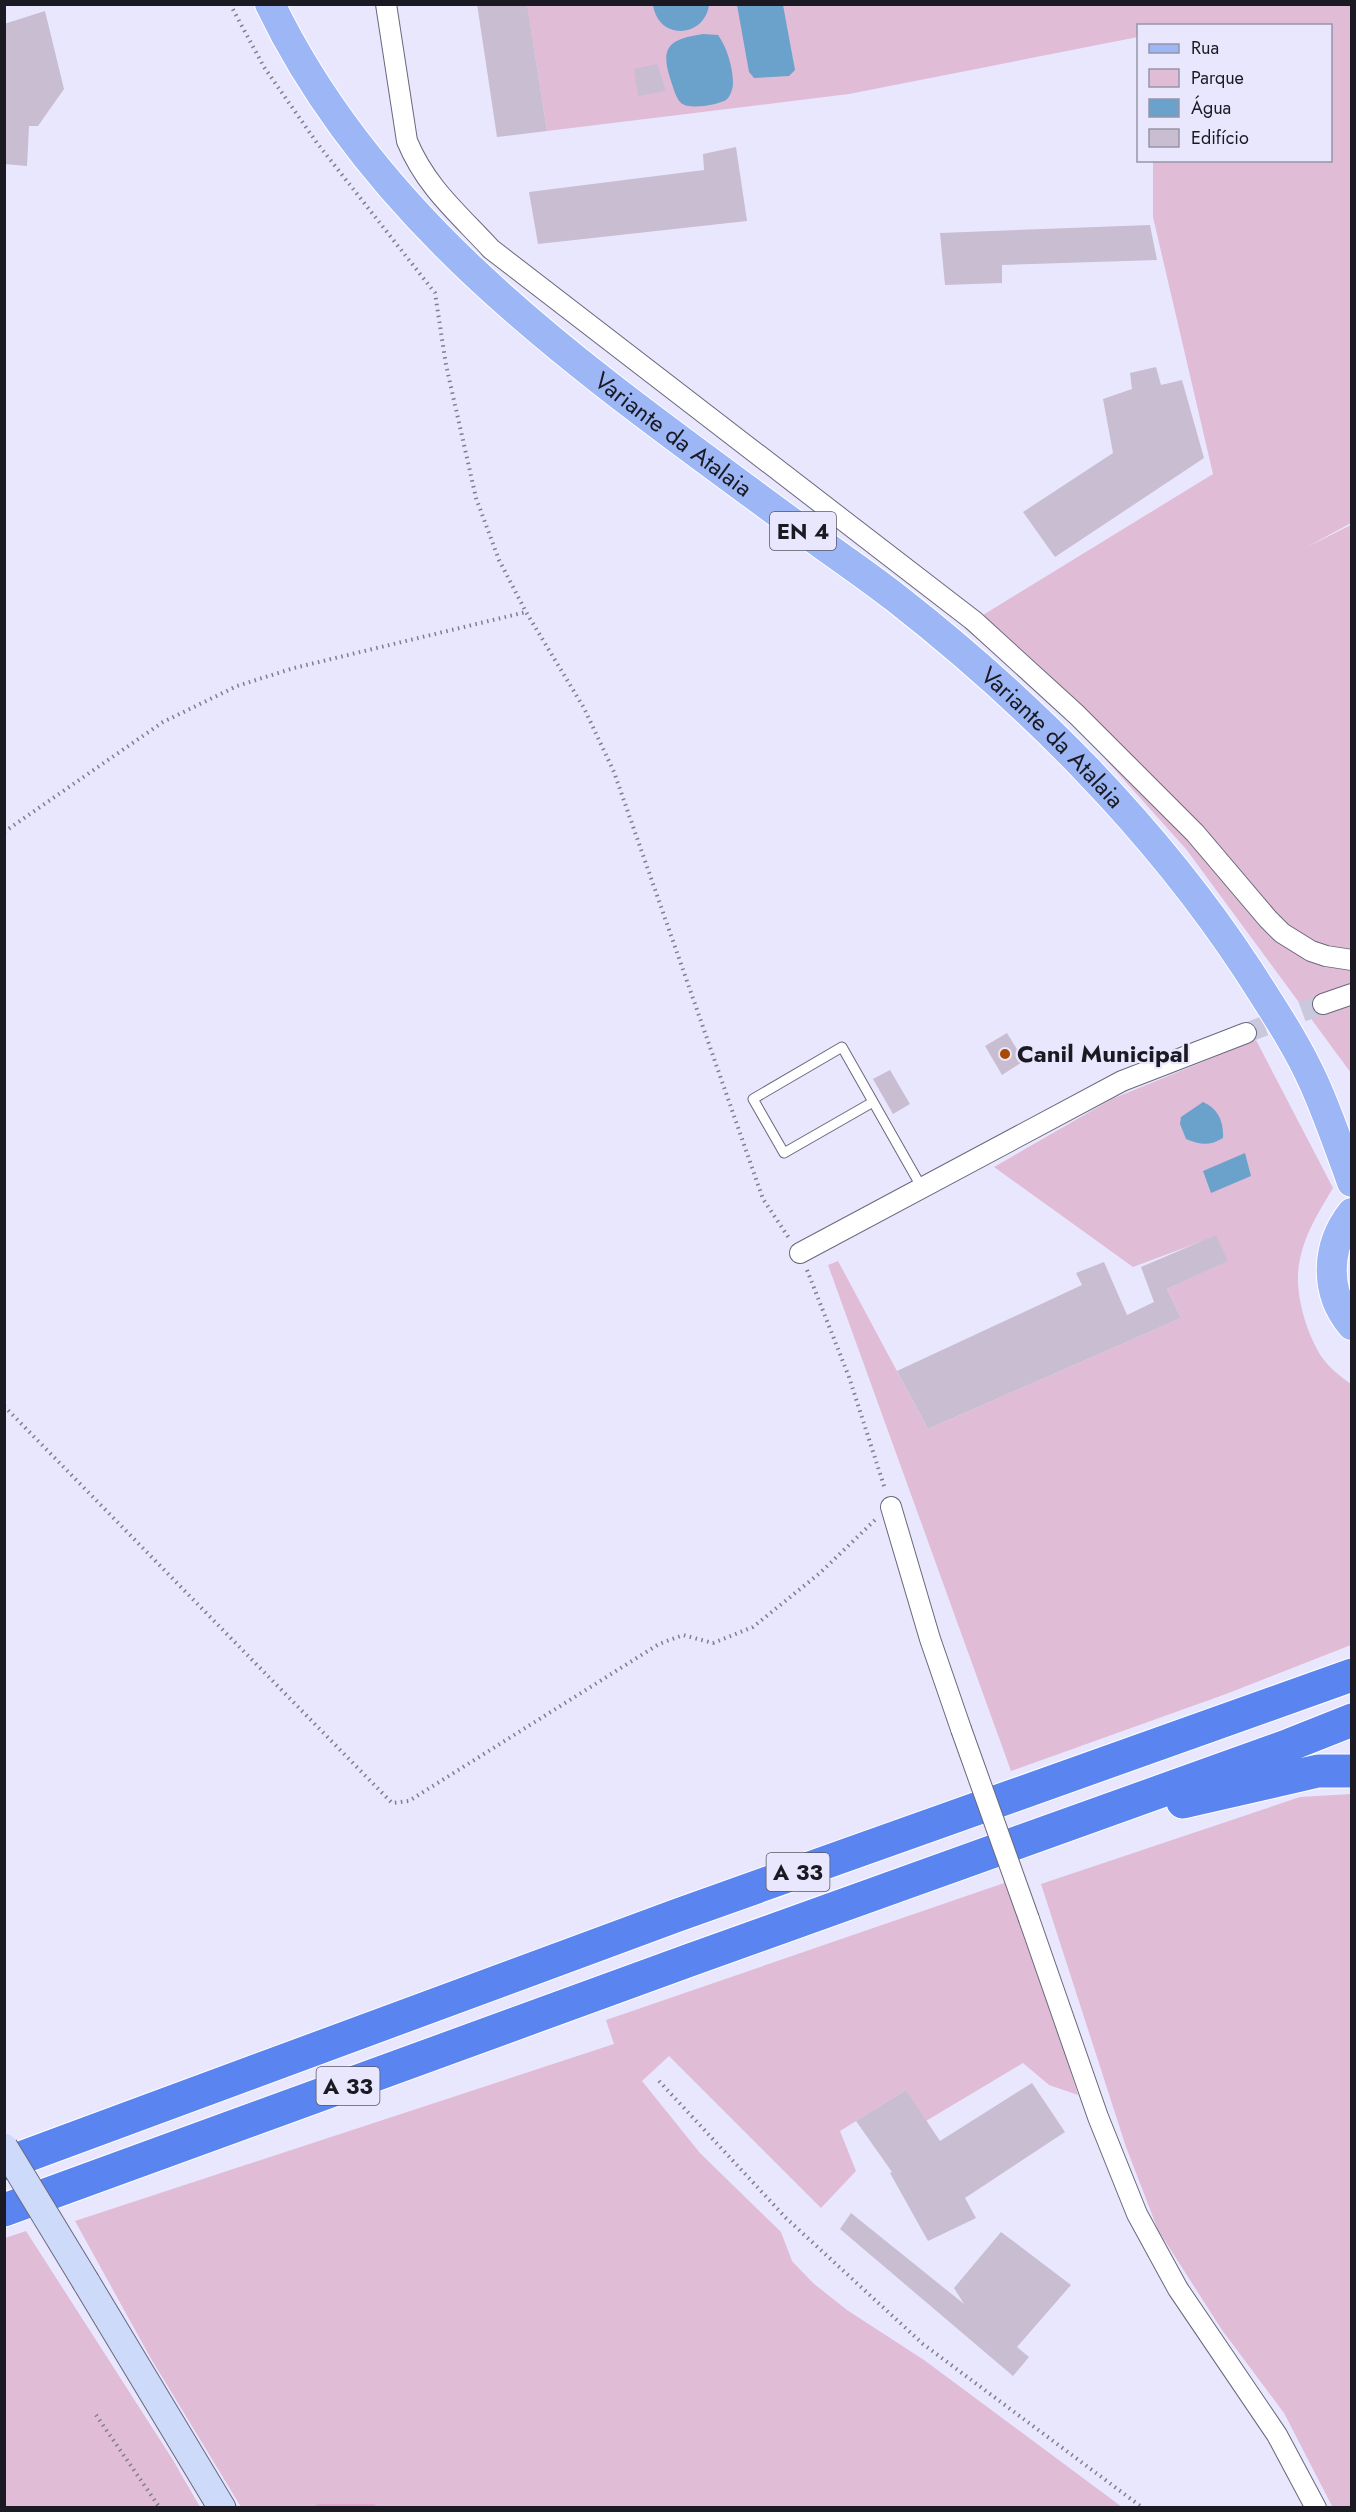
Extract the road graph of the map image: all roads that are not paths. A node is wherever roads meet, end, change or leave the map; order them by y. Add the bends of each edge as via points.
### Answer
1 (270, 4) edge
2 (386, 4) edge
3 (1352, 960) edge
4 (1352, 994) edge
5 (1323, 1004) tunnel mouth
6 (1245, 1033) tunnel mouth
7 (1313, 1082) junction
8 (873, 1102) junction
9 (1352, 1121) edge
10 (1352, 1182) edge
11 (922, 1188) junction
12 (1352, 1213) edge
13 (800, 1253) road end
14 (1352, 1325) edge
15 (891, 1507) road end
16 (1352, 1674) edge
17 (1352, 1720) edge
18 (1352, 1771) edge
19 (1038, 1835) junction
20 (4, 2147) edge
21 (4, 2163) edge
22 (4, 2210) edge
23 (222, 2508) edge
24 (1316, 2508) edge

1 - 7 main road, Variante da Atalaia / EN 4 via 318,92 353,141 408,208 464,265 567,353 897,599 1025,708 1099,783 1224,933
2 - 3 street via 407,141 414,159 427,181 492,249 974,621 1077,715 1195,833 1282,933 1326,957
4 - 5 street
6 - 11 street via 1122,1081
7 - 9 main road, Variante da Atalaia / EN 4
7 - 10 main road, Variante da Atalaia / EN 4
8 - 8 lane via 842,1047 753,1099 784,1153
8 - 11 lane
11 - 13 street
12 - 14 main road via 1337,1238 1331,1272 1339,1304
15 - 24 street, bridge via 960,1729 1098,2117 1137,2214 1178,2289 1277,2435
16 - 21 highway, A 33 via 689,1911
17 - 19 highway, A 33
18 - 19 highway via 1318,1771
19 - 22 highway, A 33
20 - 23 main road, bridge

